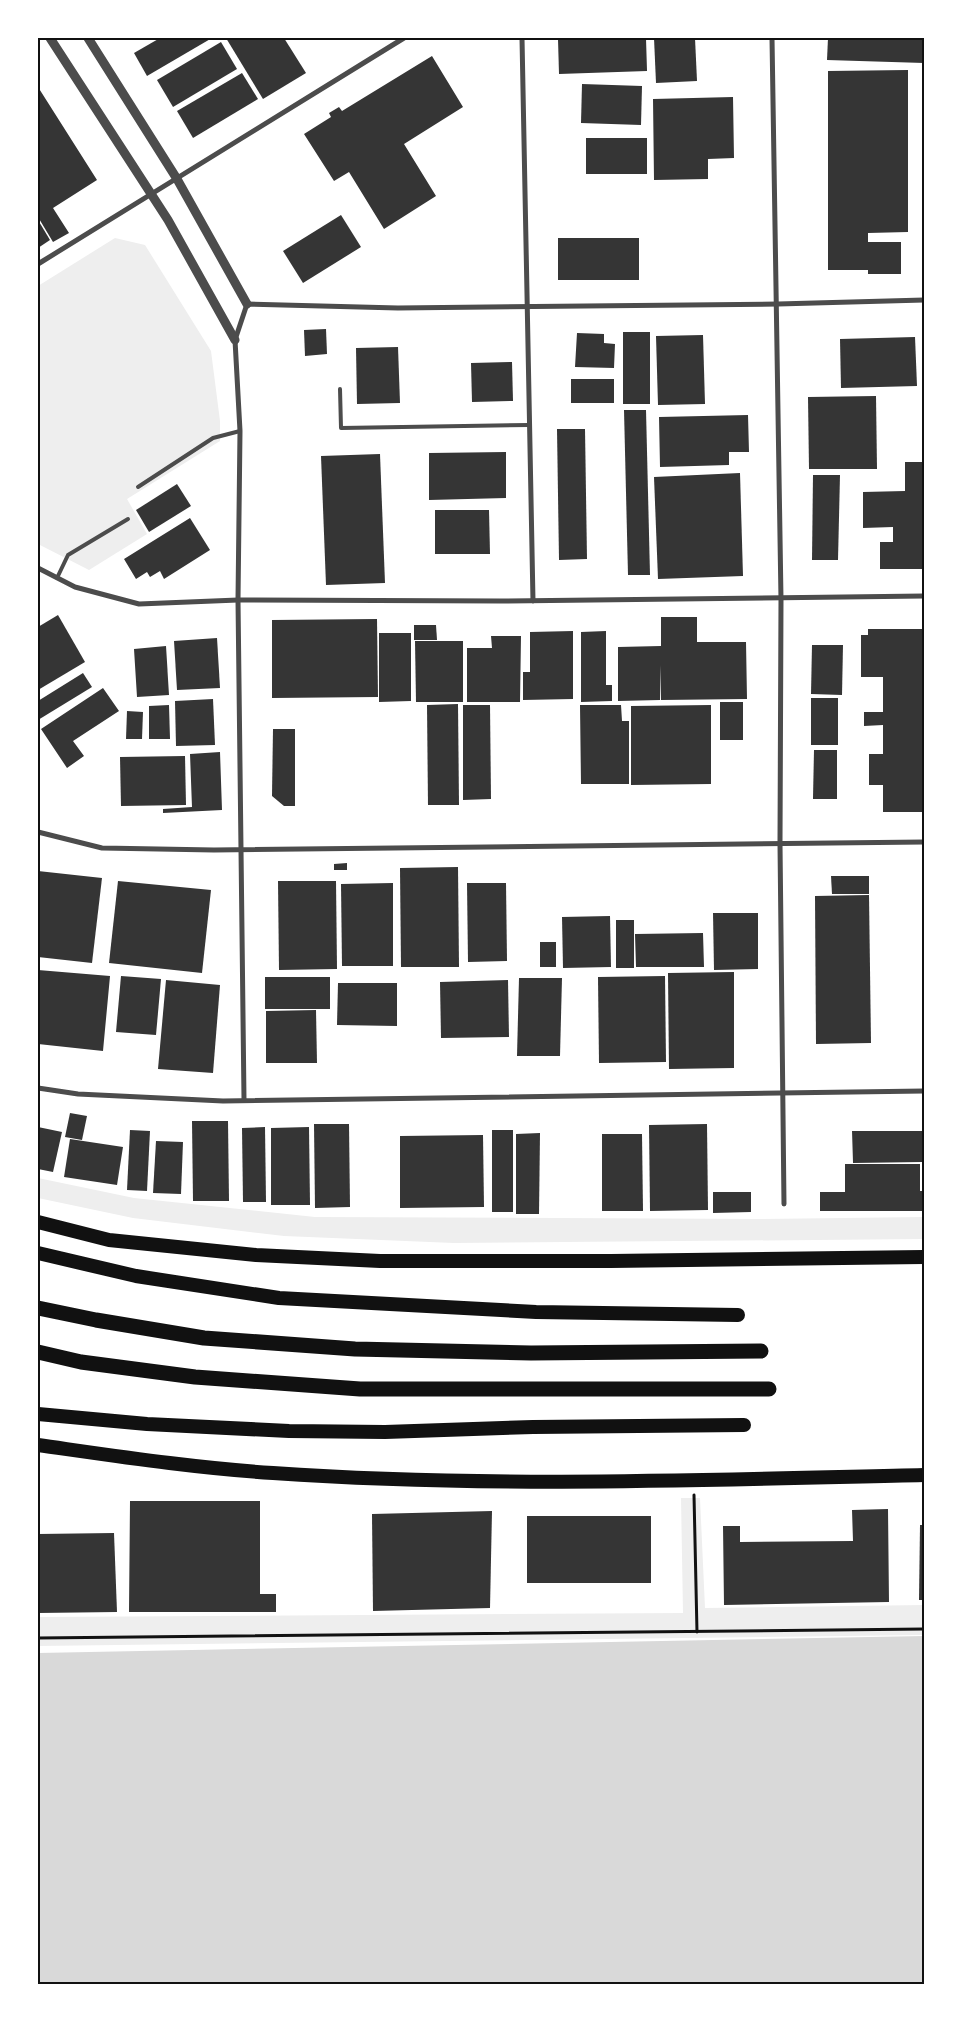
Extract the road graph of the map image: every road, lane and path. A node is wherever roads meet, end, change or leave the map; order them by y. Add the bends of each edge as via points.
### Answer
1 (50, 38) edge
2 (88, 38) edge
3 (404, 38) edge
4 (522, 38) edge
5 (772, 38) edge
6 (177, 179) junction
7 (152, 194) junction
8 (38, 264) edge
9 (924, 300) edge
10 (247, 304) junction
11 (778, 304) junction
12 (527, 307) junction
13 (235, 340) junction
14 (340, 389) dead end
15 (529, 425) junction
16 (240, 431) junction
17 (138, 487) dead end
18 (128, 519) dead end
19 (38, 568) edge
20 (57, 578) junction
21 (924, 596) edge
22 (781, 599) junction
23 (238, 600) junction
24 (533, 600) junction
25 (38, 832) edge
26 (924, 842) edge
27 (780, 844) junction
28 (241, 850) junction
29 (38, 1088) edge
30 (924, 1091) edge
31 (782, 1092) junction
32 (244, 1099) junction
33 (784, 1204) dead end
34 (38, 1222) edge
35 (38, 1253) edge
36 (924, 1257) edge
37 (38, 1308) edge
38 (738, 1315) dead end
39 (761, 1351) dead end
40 (38, 1352) edge
41 (769, 1389) dead end
42 (38, 1414) edge
43 (744, 1426) dead end
44 (38, 1446) edge
45 (924, 1475) edge
46 (694, 1495) dead end
47 (924, 1629) edge
48 (697, 1632) junction
49 (38, 1638) edge

1 - 7 street
2 - 6 street
3 - 6 street
4 - 12 street
5 - 11 street
6 - 7 street
6 - 10 street
7 - 8 street
7 - 13 street
9 - 11 street
10 - 12 street
10 - 13 street
11 - 12 street
11 - 22 street
12 - 15 street
13 - 16 street
14 - 15 lane via 341,428
15 - 24 street
16 - 17 lane via 213,438
16 - 23 street
18 - 20 lane via 68,556
19 - 20 street
20 - 23 street via 75,587 139,604
21 - 22 street
22 - 24 street
22 - 27 street
23 - 24 street
23 - 28 street
25 - 28 street via 102,848
26 - 27 street
27 - 28 street
27 - 31 street
28 - 32 street
29 - 32 street via 78,1094 223,1101
30 - 31 street
31 - 32 street
31 - 33 street
34 - 36 highway via 109,1240 256,1254 380,1261
35 - 38 highway via 136,1276 279,1298 536,1312
37 - 39 highway via 204,1338 355,1348 531,1353
40 - 41 highway via 81,1362 195,1377 360,1389
42 - 43 highway via 289,1432
44 - 45 highway via 190,1466 274,1473 447,1480 694,1480
46 - 48 path
47 - 48 path
48 - 49 path

